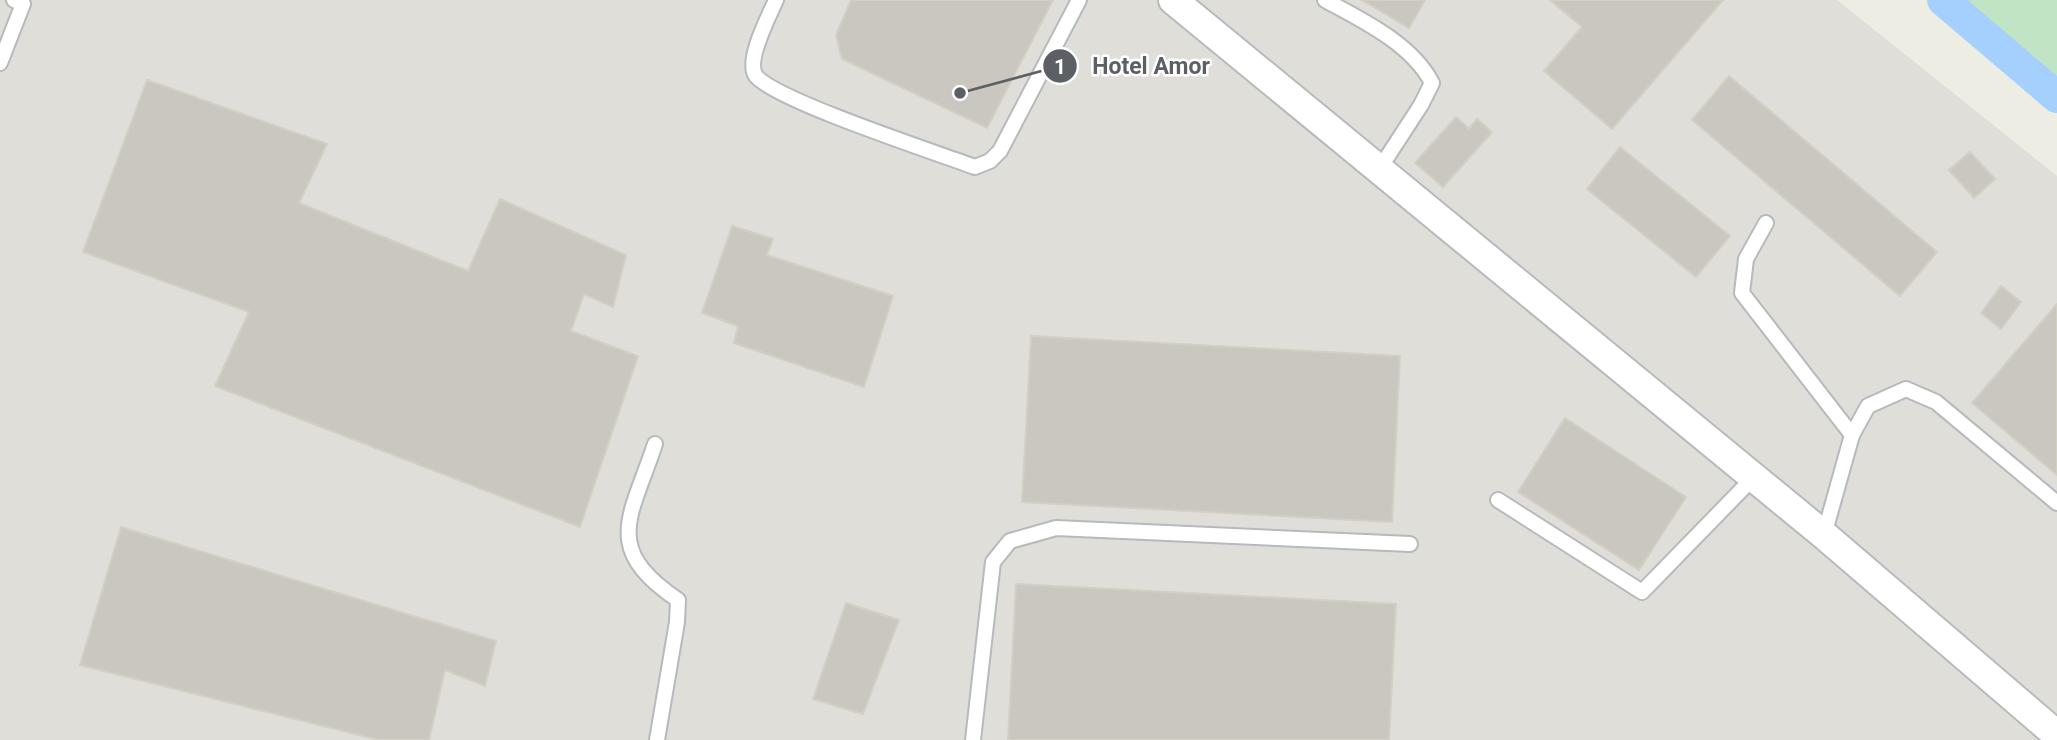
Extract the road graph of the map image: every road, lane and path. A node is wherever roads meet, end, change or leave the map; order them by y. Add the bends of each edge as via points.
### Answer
1 (14, 0) edge
2 (776, 0) edge
3 (1079, 0) edge
4 (1173, 0) edge
5 (1325, 0) edge
6 (0, 63) edge
7 (1380, 168) junction
8 (1766, 223) dead end
9 (1852, 435) junction
10 (655, 444) dead end
11 (1754, 477) junction
12 (1498, 500) dead end
13 (2057, 503) edge
14 (1824, 535) junction
15 (1410, 544) dead end
16 (2057, 735) edge
17 (657, 740) edge
18 (973, 740) edge

1 - 6 lane via 23,4
2 - 3 lane via 752,61 756,76 784,95 975,167 1000,151
4 - 7 street
5 - 7 lane via 1399,46 1424,67 1432,83
7 - 11 street
8 - 9 lane via 1745,259 1741,293
9 - 13 lane via 1868,406 1906,389 1936,402
9 - 14 lane
10 - 17 lane via 626,535 646,577 678,600
11 - 12 lane via 1642,592
11 - 14 street
14 - 16 street
15 - 18 lane via 1056,528 1010,541 992,562

